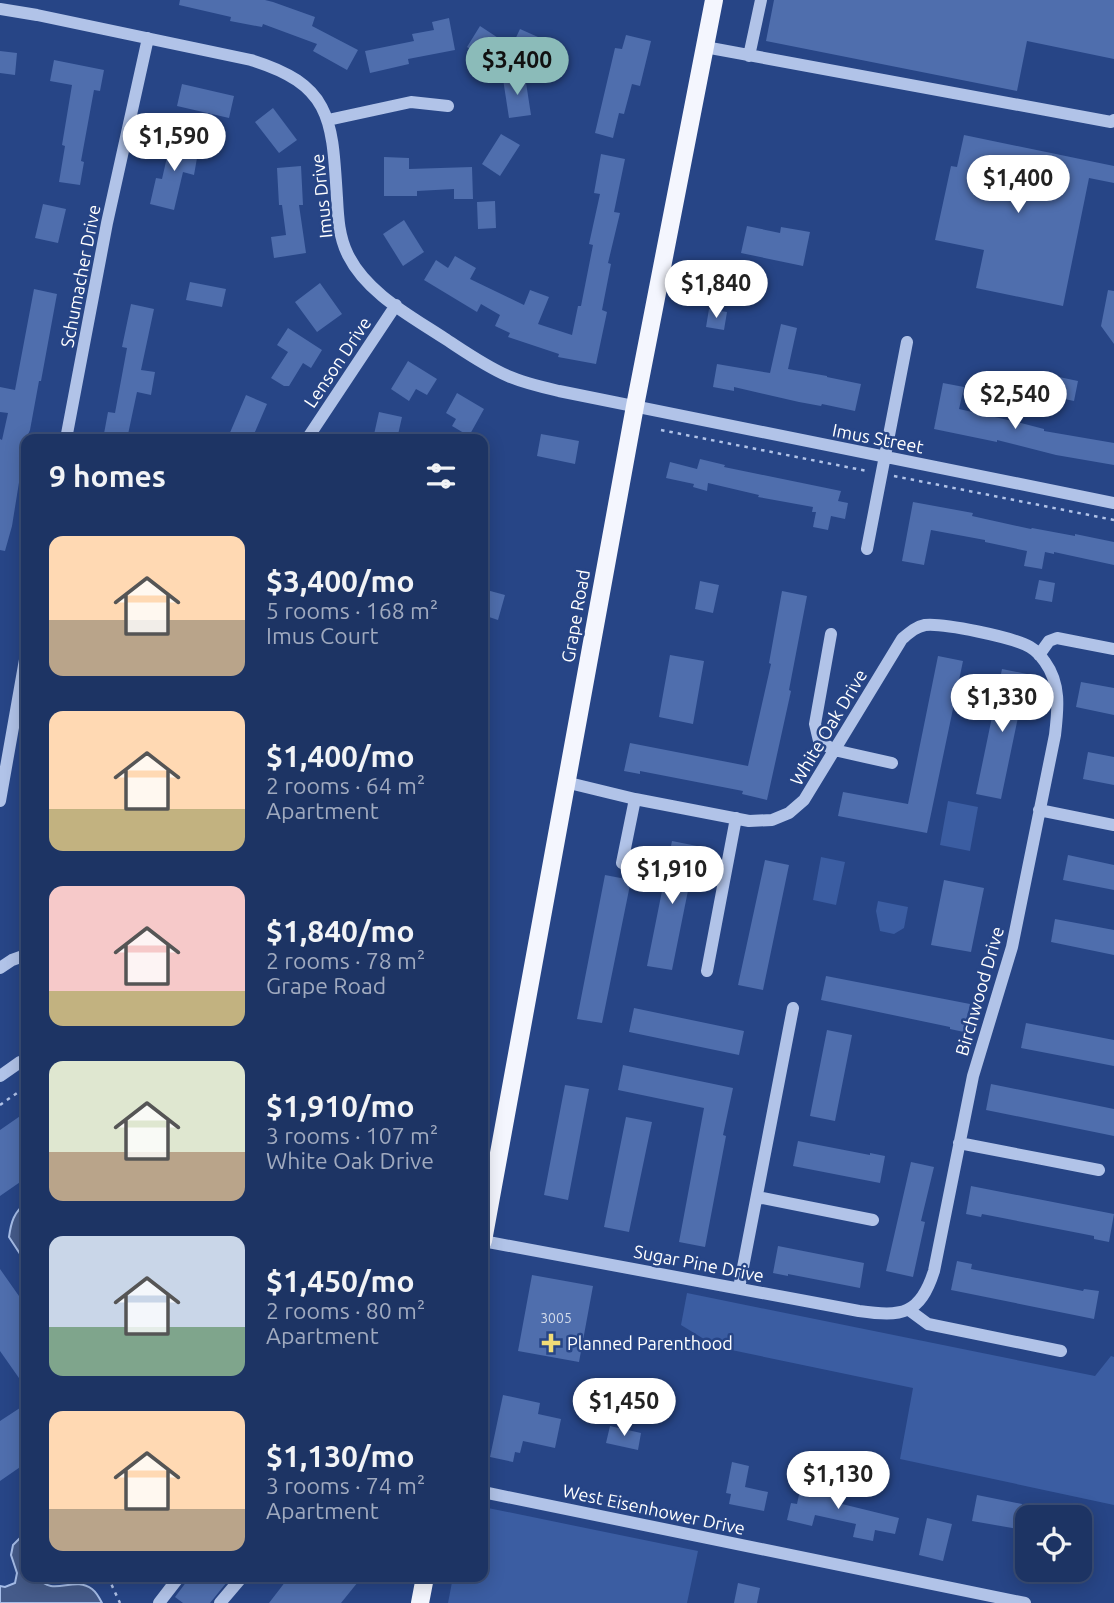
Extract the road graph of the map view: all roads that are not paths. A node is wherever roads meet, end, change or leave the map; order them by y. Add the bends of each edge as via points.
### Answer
1 (40, 0) edge
2 (714, 0) edge
3 (761, 0) edge
4 (0, 9) edge
5 (37, 15) junction
6 (148, 38) junction
7 (705, 47) junction
8 (749, 56) junction
9 (448, 106) dead end
10 (328, 120) junction
11 (1114, 120) edge
12 (396, 305) junction
13 (907, 342) dead end
14 (635, 406) junction
15 (67, 434) edge
16 (310, 434) edge
17 (884, 458) junction
18 (1114, 503) edge
19 (867, 549) dead end
20 (831, 634) dead end
21 (1114, 649) edge
22 (1040, 655) junction
23 (1051, 672) joint
24 (21, 682) edge
25 (834, 750) junction
26 (891, 762) dead end
27 (565, 782) junction
28 (635, 799) junction
29 (0, 801) edge
30 (1039, 810) junction
31 (736, 818) junction
32 (1114, 825) edge
33 (622, 863) dead end
34 (21, 957) edge
35 (0, 968) edge
36 (707, 971) dead end
37 (793, 1007) dead end
38 (21, 1062) edge
39 (0, 1076) edge
40 (959, 1143) junction
41 (1099, 1170) dead end
42 (757, 1197) junction
43 (488, 1213) edge
44 (873, 1220) dead end
45 (488, 1242) edge
46 (739, 1289) junction
47 (909, 1310) junction
48 (1061, 1351) dead end
49 (488, 1493) edge
50 (175, 1582) edge
51 (238, 1582) edge
52 (424, 1582) edge
53 (159, 1603) edge
54 (220, 1603) edge
55 (420, 1603) edge
56 (1021, 1603) edge

1 - 5 street
2 - 7 main road, Grape Road
3 - 8 street
4 - 5 street, Imus Drive
5 - 6 street, Imus Drive
6 - 10 street, Imus Drive via 274,67 315,95
6 - 15 street, Schumacher Drive
7 - 8 street
7 - 14 main road, Grape Road
8 - 11 street
9 - 10 street via 411,102
10 - 12 street, Imus Drive via 341,239 361,275
12 - 14 street, Imus Drive via 508,376
12 - 16 street, Lenson Drive
13 - 17 street
14 - 17 street, Imus Street
14 - 27 main road, Grape Road
17 - 18 street, Imus Street
17 - 19 street
20 - 25 street via 815,724 819,741
21 - 22 street via 1057,638 1049,641
22 - 23 street, White Oak Drive
22 - 25 street, White Oak Drive via 1014,640 976,632 939,625 912,630
23 - 30 street, Birchwood Drive via 1058,708
24 - 29 street
25 - 26 street
25 - 31 street, White Oak Drive via 804,800 789,813 772,820
27 - 28 street, White Oak Drive
27 - 43 main road, Grape Road
28 - 31 street, White Oak Drive
28 - 33 street
30 - 32 street
30 - 40 street, Birchwood Drive via 1012,947 973,1076
31 - 36 street
34 - 35 street
37 - 42 street
38 - 39 street
40 - 41 street
40 - 47 street, Birchwood Drive via 934,1271 928,1289
42 - 44 street
42 - 46 street
45 - 46 street, Sugar Pine Drive
46 - 47 street, Sugar Pine Drive via 881,1314
47 - 48 street via 928,1324
49 - 56 street, West Eisenhower Drive
50 - 53 street
51 - 54 street
52 - 55 main road

